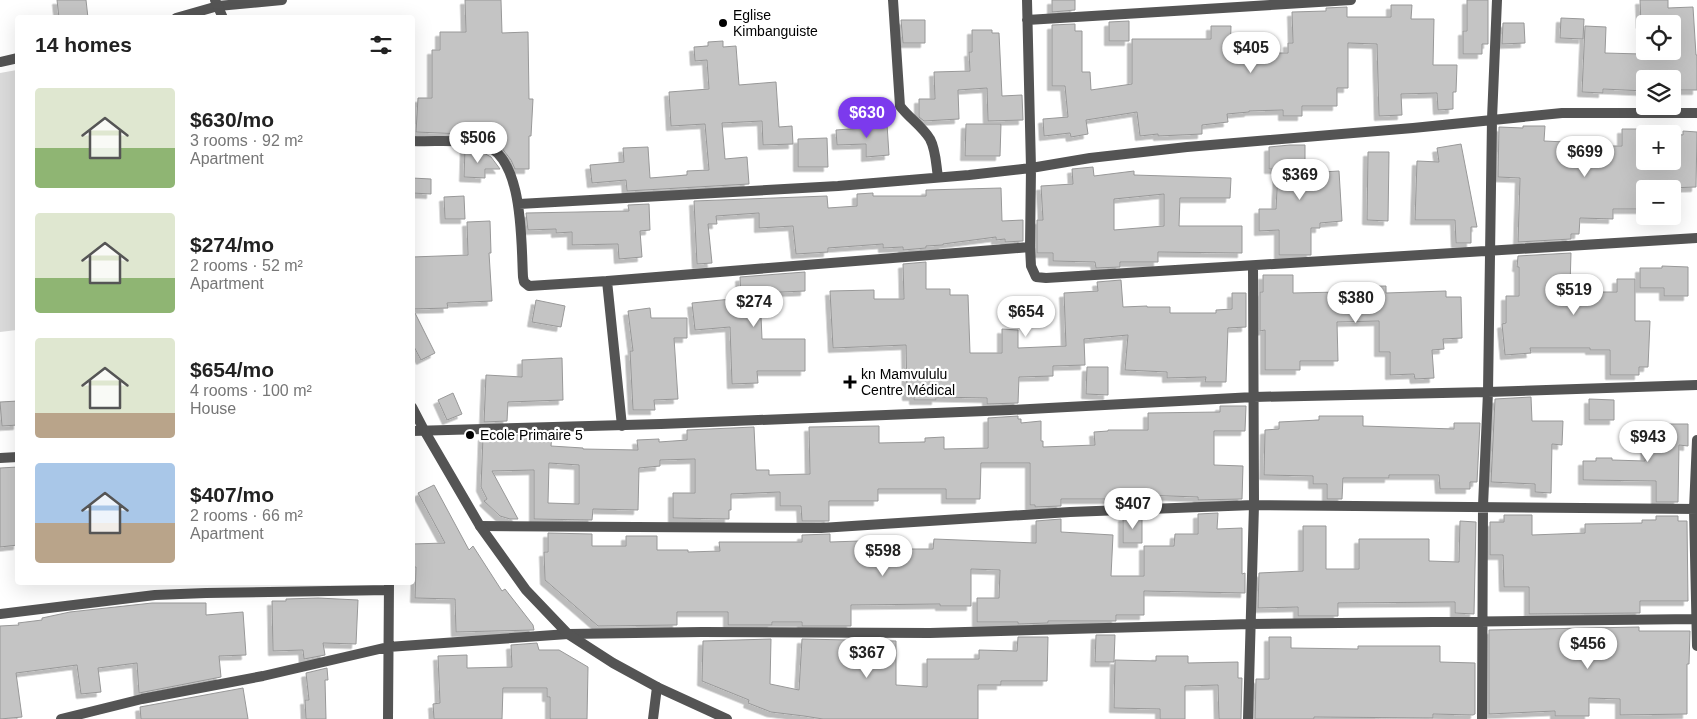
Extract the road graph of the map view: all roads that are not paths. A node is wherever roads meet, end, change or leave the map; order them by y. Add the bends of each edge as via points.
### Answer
1 (282, 0) edge
2 (893, 0) edge
3 (1027, 0) edge
4 (1351, 0) edge
5 (1497, 0) edge
6 (216, 3) edge
7 (184, 15) edge
8 (222, 15) edge
9 (1027, 20) junction
10 (15, 59) edge
11 (0, 62) edge
12 (1697, 112) edge
13 (1492, 119) junction
14 (415, 141) edge
15 (1031, 168) junction
16 (938, 177) junction
17 (519, 204) junction
18 (1697, 238) edge
19 (1030, 247) junction
20 (1491, 250) junction
21 (1253, 266) junction
22 (608, 281) junction
23 (1697, 385) edge
24 (1488, 392) junction
25 (1254, 397) junction
26 (415, 413) edge
27 (622, 426) junction
28 (424, 430) junction
29 (415, 431) edge
30 (1697, 440) edge
31 (15, 457) edge
32 (0, 458) edge
33 (1254, 505) junction
34 (1483, 506) junction
35 (1695, 509) edge
36 (480, 526) junction
37 (389, 586) edge
38 (0, 614) edge
39 (1696, 619) edge
40 (1482, 623) junction
41 (1250, 624) junction
42 (568, 634) junction
43 (1697, 646) edge
44 (388, 647) junction
45 (657, 687) junction
46 (61, 719) edge
47 (388, 719) edge
48 (653, 719) edge
49 (727, 719) edge
50 (1248, 719) edge
51 (1482, 719) edge

1 - 6 street
2 - 16 street via 900,106 930,139
3 - 9 street
4 - 9 street
5 - 13 street
6 - 7 street
6 - 8 street
9 - 15 street
10 - 11 street
12 - 13 street via 1562,112
13 - 15 street via 1178,148
13 - 20 street
14 - 17 street via 483,144 495,150 515,186
15 - 16 street
15 - 19 street
16 - 17 street via 838,186
17 - 22 street via 524,282 529,286
18 - 20 street
19 - 21 street via 1032,272 1036,277 1046,278
19 - 22 street
20 - 21 street
20 - 24 street
21 - 25 street
22 - 27 street
23 - 24 street
24 - 25 street
24 - 34 street
25 - 27 street
25 - 33 street
26 - 28 street
27 - 28 street
28 - 29 street
28 - 36 street
30 - 35 street
31 - 32 street
33 - 34 street
33 - 36 street via 1070,512 820,528
33 - 41 street
34 - 35 street
34 - 40 street
35 - 39 street
36 - 42 street via 526,590
37 - 38 street via 155,595
37 - 44 street
39 - 40 street
39 - 43 street
40 - 41 street
40 - 51 street
41 - 42 street via 930,633
41 - 50 street
42 - 44 street
42 - 45 street
44 - 46 street
44 - 47 street
45 - 48 street
45 - 49 street

